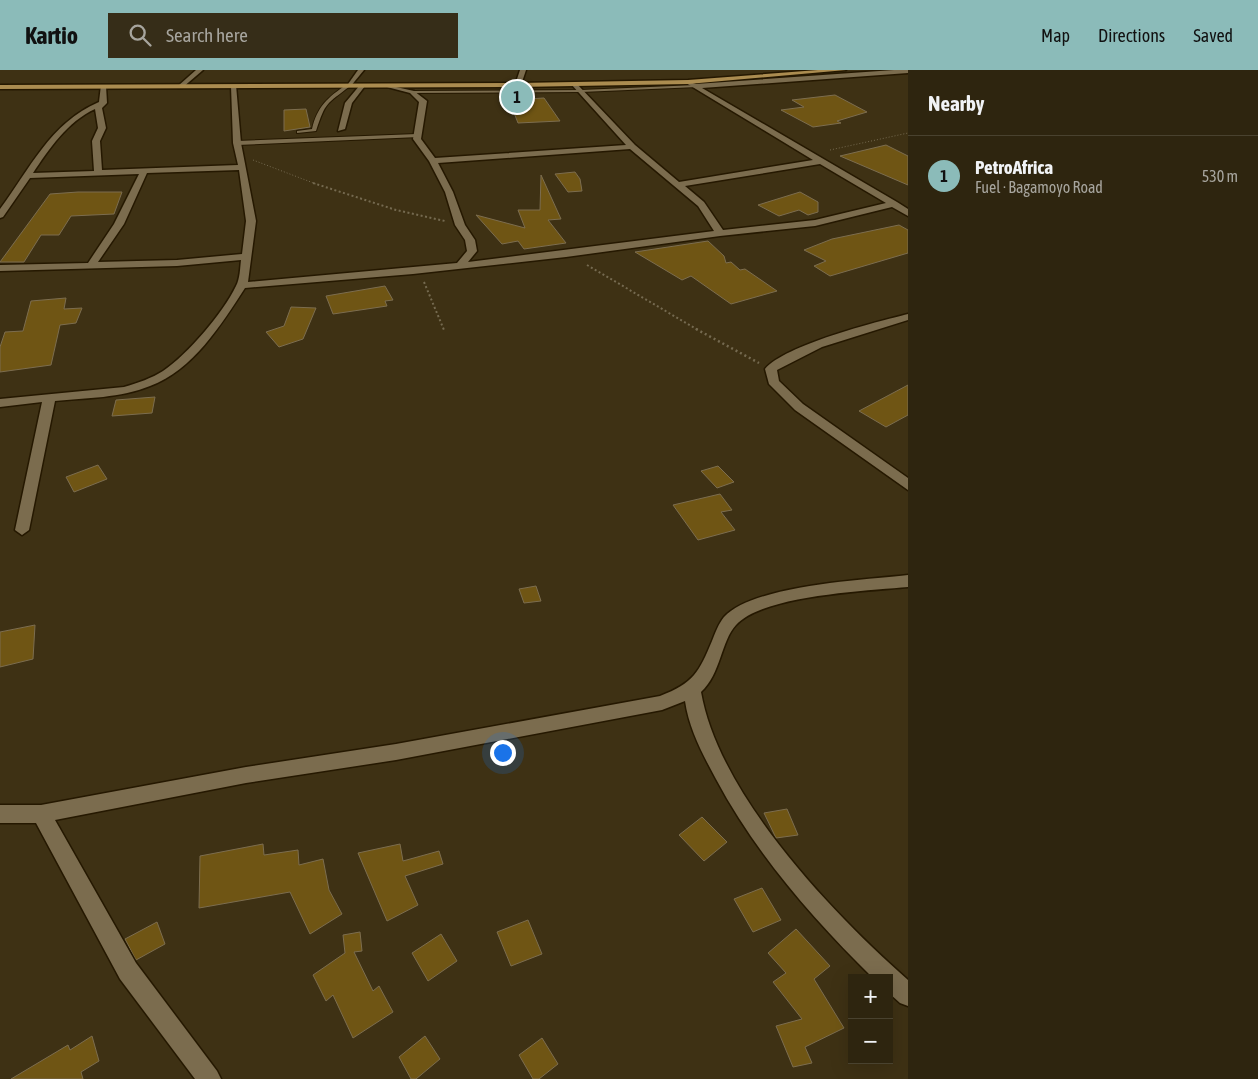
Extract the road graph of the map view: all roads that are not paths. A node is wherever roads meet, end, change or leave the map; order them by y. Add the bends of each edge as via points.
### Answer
1 (200, 70) edge
2 (361, 70) edge
3 (522, 70) edge
4 (765, 70) edge
5 (843, 70) edge
6 (908, 71) edge
7 (770, 77) junction
8 (688, 82) junction
9 (574, 84) junction
10 (518, 85) junction
11 (103, 86) junction
12 (234, 86) junction
13 (348, 86) junction
14 (362, 86) junction
15 (389, 86) junction
16 (696, 86) junction
17 (0, 87) edge
18 (180, 87) junction
19 (581, 91) junction
20 (412, 92) junction
21 (103, 103) junction
22 (341, 129) dead end
23 (299, 132) dead end
24 (417, 136) junction
25 (237, 143) junction
26 (632, 147) junction
27 (242, 161) junction
28 (433, 161) junction
29 (822, 161) junction
30 (144, 172) junction
31 (99, 173) junction
32 (26, 176) junction
33 (676, 184) junction
34 (894, 204) junction
35 (908, 213) edge
36 (0, 215) edge
37 (720, 233) junction
38 (247, 256) junction
39 (461, 264) junction
40 (92, 266) junction
41 (0, 268) edge
42 (242, 285) junction
43 (908, 317) edge
44 (49, 400) junction
45 (0, 403) edge
46 (908, 485) edge
47 (22, 530) dead end
48 (908, 581) edge
49 (692, 690) junction
50 (0, 814) edge
51 (41, 814) junction
52 (885, 974) edge
53 (893, 982) edge
54 (908, 995) edge
55 (209, 1079) edge

1 - 18 street
2 - 13 street
3 - 10 street
4 - 7 street
5 - 7 highway
6 - 16 street
7 - 8 highway
8 - 9 highway
8 - 16 street
9 - 10 highway
9 - 19 street
10 - 15 highway
11 - 17 highway
11 - 18 highway
11 - 21 street
12 - 13 highway
12 - 18 highway
12 - 25 street
13 - 14 highway
13 - 23 lane via 317,114 314,130
14 - 15 highway
14 - 22 street via 349,103
15 - 20 street
16 - 19 lane
16 - 29 street
19 - 20 lane
19 - 26 street
20 - 24 street via 423,101 421,128
21 - 31 street via 98,108 102,128 96,141
21 - 32 street via 88,107 62,128
24 - 25 lane
24 - 28 street
25 - 27 street
26 - 28 street
26 - 33 street
27 - 30 street
27 - 38 street via 251,221
28 - 39 street via 472,246 470,256
29 - 33 street
29 - 34 street
30 - 31 street
30 - 40 street via 119,224
31 - 32 street
32 - 36 street
33 - 37 street via 701,204
34 - 35 street
34 - 37 street via 814,223
37 - 39 street via 566,254
38 - 40 street
38 - 42 street
39 - 42 street
40 - 41 street
42 - 44 street via 216,324 168,373 125,390
43 - 46 street via 810,349 779,362 771,369 773,382 799,407
44 - 45 street
44 - 47 street
48 - 49 street via 822,591 747,607 730,621 709,667
49 - 51 street via 662,702 576,719 246,775
49 - 52 street via 698,722 738,801 844,936
50 - 51 street
51 - 55 street via 128,971
53 - 54 street

